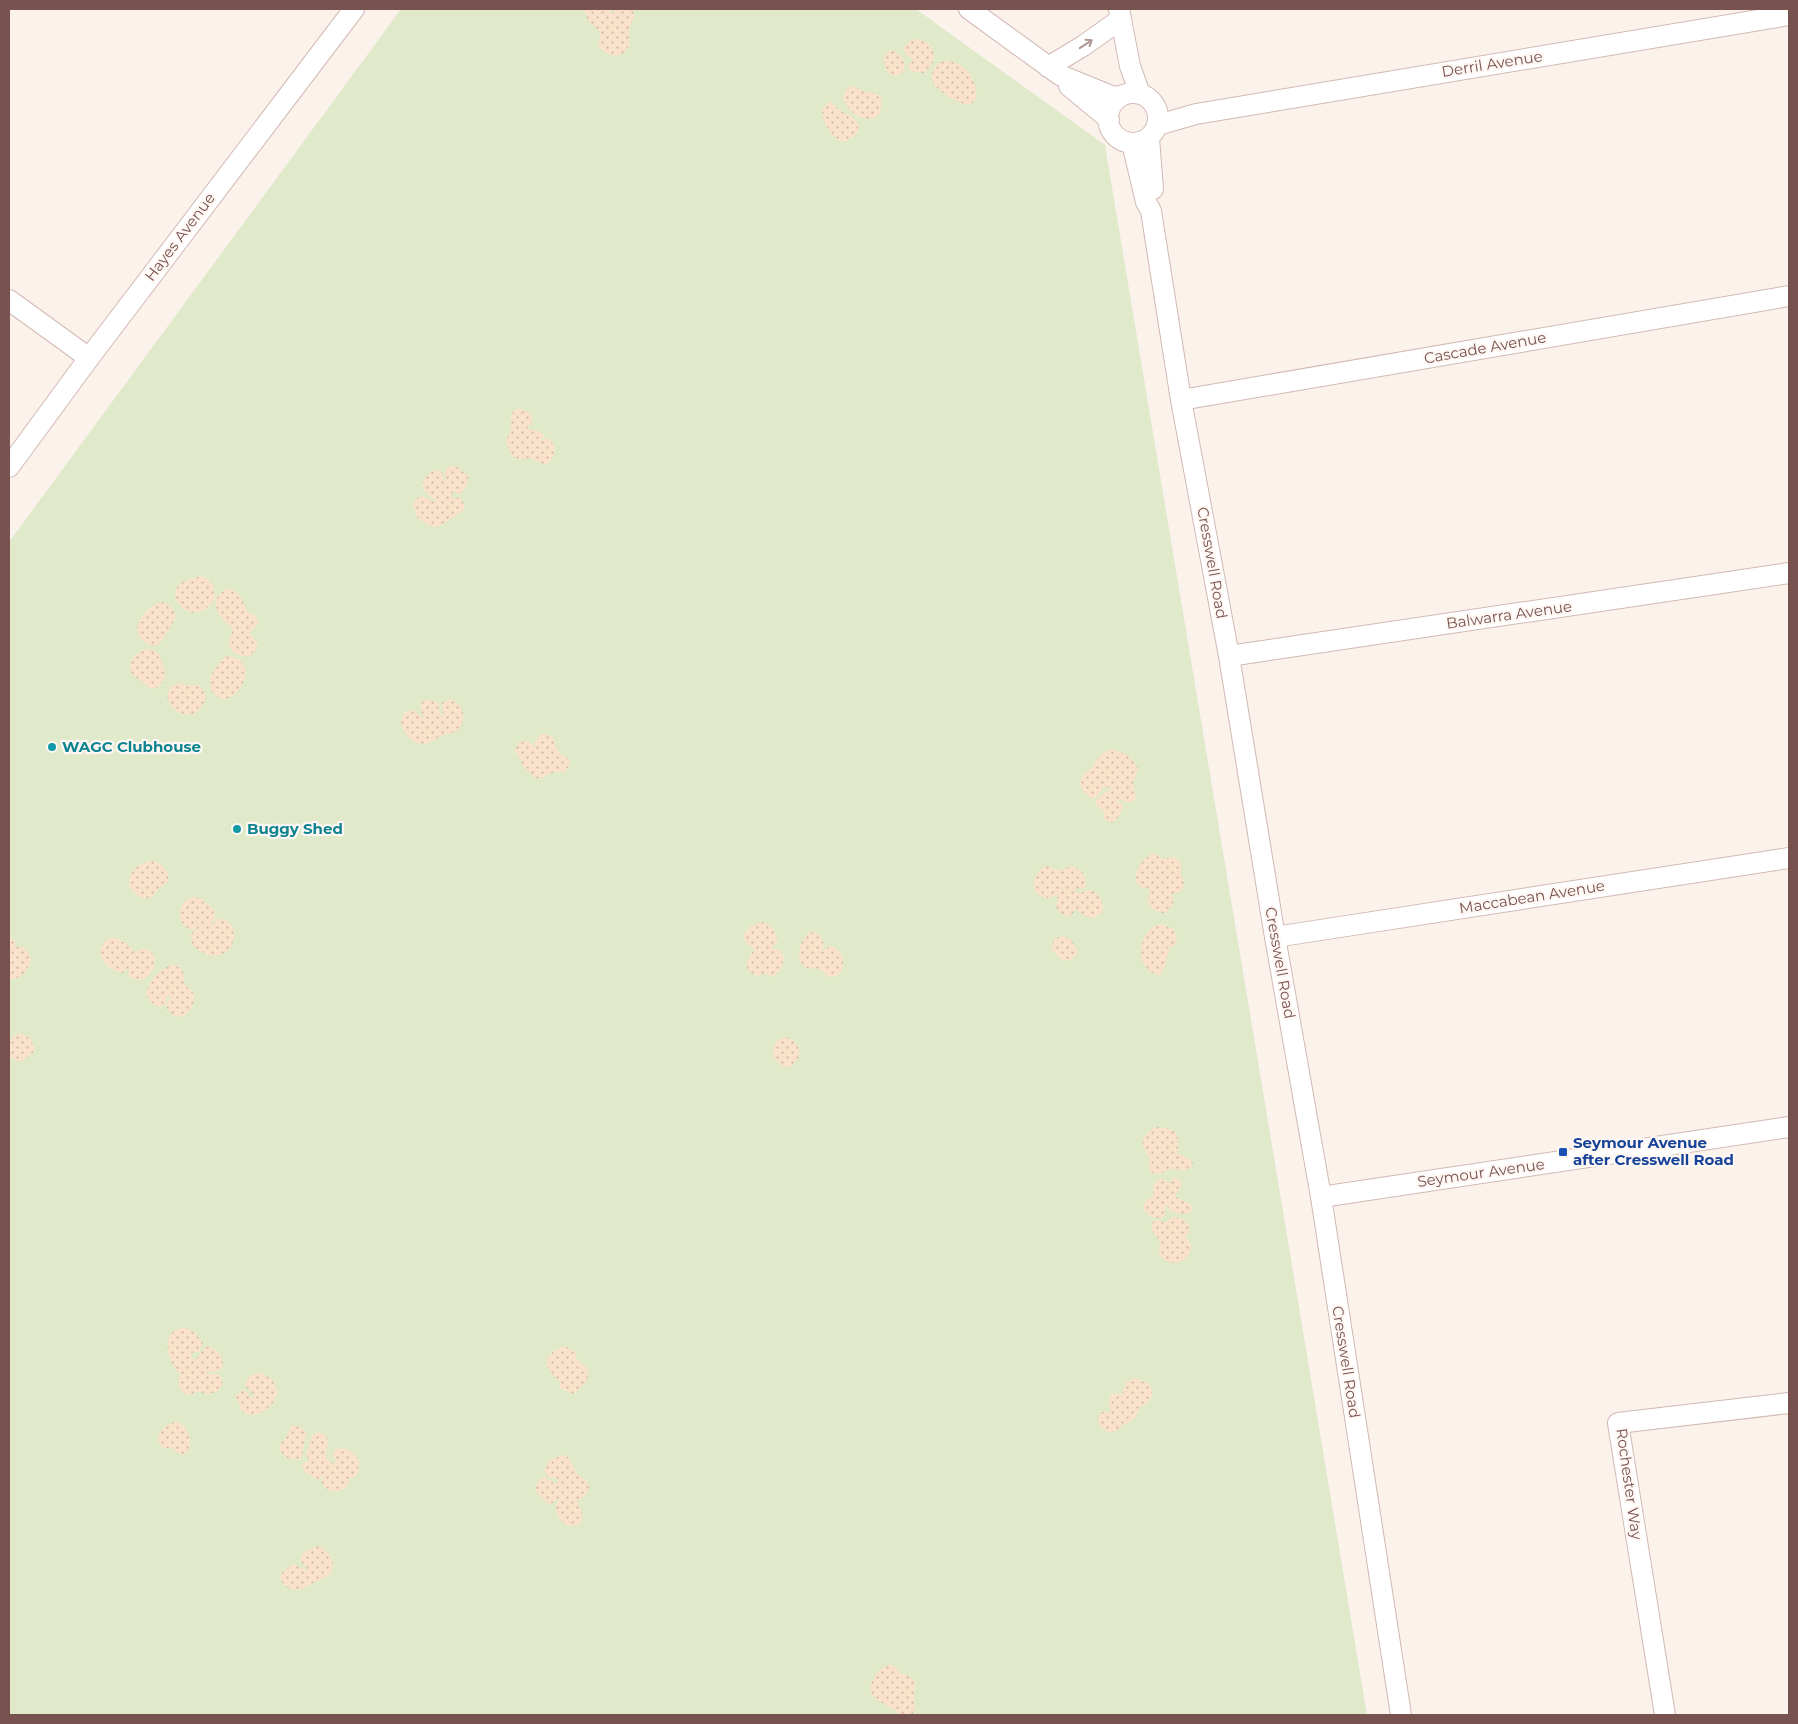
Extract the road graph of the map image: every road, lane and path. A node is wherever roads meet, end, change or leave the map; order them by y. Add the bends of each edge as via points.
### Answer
1 (354, 9) edge
2 (969, 9) edge
3 (1120, 14) edge
4 (1789, 15) edge
5 (1054, 71) junction
6 (1140, 94) junction
7 (1120, 97) junction
8 (1109, 119) junction
9 (1149, 128) junction
10 (1789, 296) edge
11 (9, 300) edge
12 (88, 358) junction
13 (1182, 400) junction
14 (9, 467) edge
15 (1789, 573) edge
16 (1229, 656) junction
17 (1789, 858) edge
18 (1275, 937) junction
19 (1789, 1128) edge
20 (1321, 1197) junction
21 (1789, 1403) edge
22 (1400, 1715) edge
23 (1665, 1715) edge

1 - 12 street, Hayes Avenue
2 - 5 street
5 -> 3 street via 1104,32
3 - 6 street via 1130,66
4 - 9 street, Derril Avenue via 1196,114
5 - 7 street
5 - 8 street
6 - 7 street
6 - 9 street via 1149,99
7 - 8 street via 1112,106
8 - 9 street via 1118,138
9 - 13 street, Cresswell Road via 1152,211
10 - 13 street, Cascade Avenue
11 - 12 street
12 - 14 street, Hayes Avenue
13 - 16 street, Cresswell Road
15 - 16 street, Balwarra Avenue
16 - 18 street, Cresswell Road
17 - 18 street, Maccabean Avenue
18 - 20 street, Cresswell Road
19 - 20 street, Seymour Avenue
20 - 22 street, Cresswell Road
21 - 23 street, Rochester Way via 1618,1422

